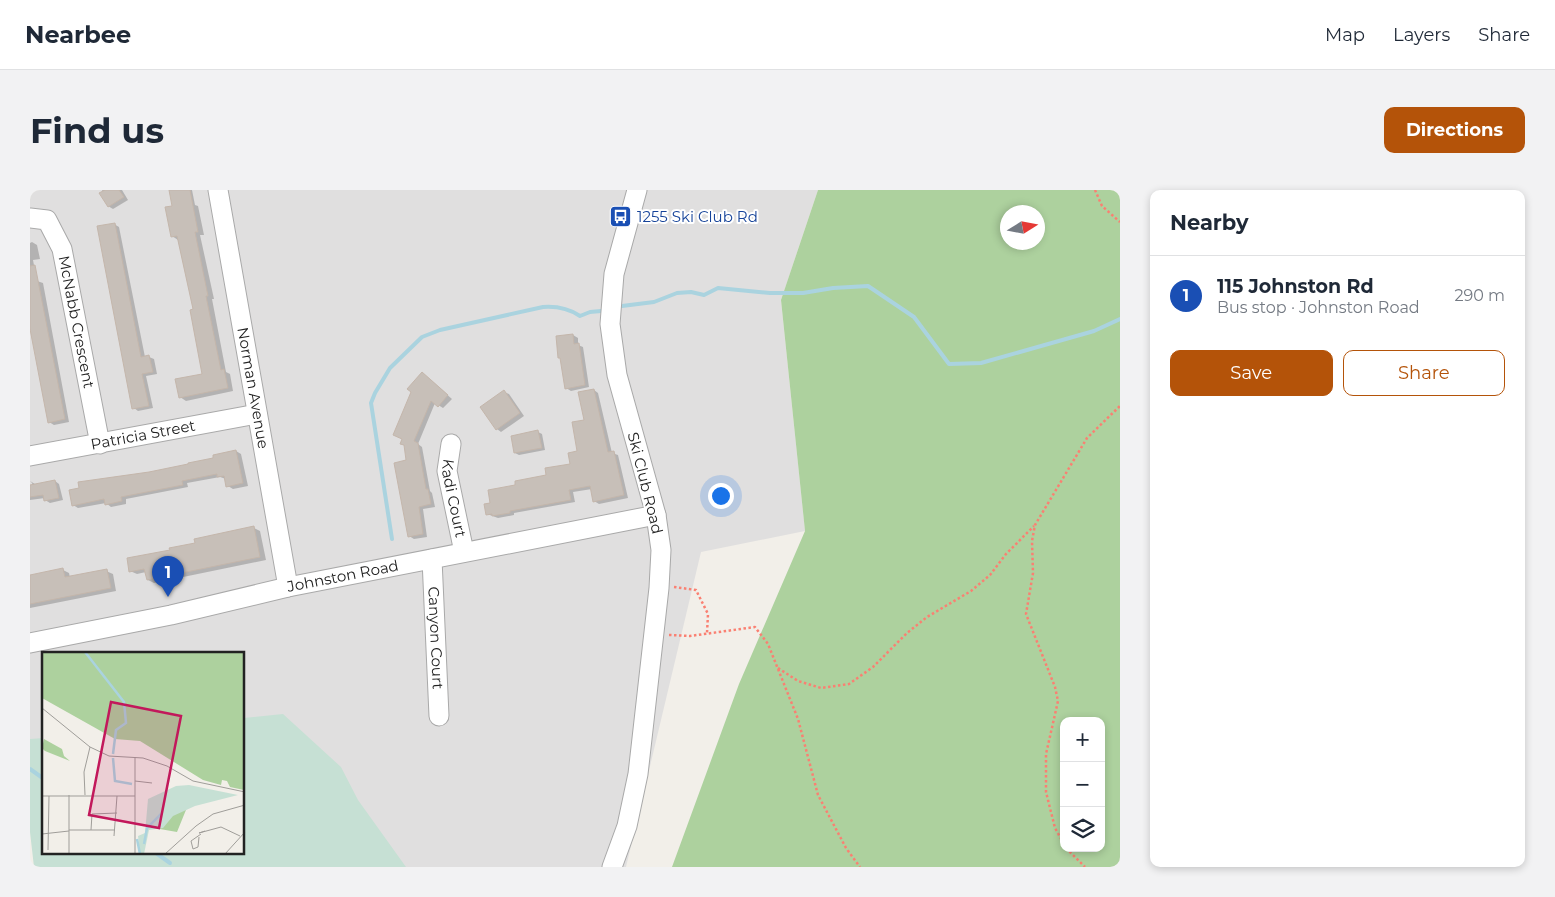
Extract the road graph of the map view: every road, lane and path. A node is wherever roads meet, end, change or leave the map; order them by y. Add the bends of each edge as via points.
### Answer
1 (218, 190) edge
2 (636, 190) edge
3 (1095, 190) edge
4 (30, 218) edge
5 (1120, 222) edge
6 (1120, 406) edge
7 (257, 414) junction
8 (100, 444) junction
9 (450, 444) dead end
10 (30, 456) edge
11 (656, 515) junction
12 (1036, 525) junction
13 (464, 552) junction
14 (432, 559) junction
15 (288, 587) junction
16 (659, 588) junction
17 (707, 633) junction
18 (654, 634) junction
19 (30, 643) edge
20 (777, 667) junction
21 (439, 716) dead end
22 (1060, 837) edge
23 (1070, 852) edge
24 (612, 867) edge
25 (860, 867) edge
26 (1085, 867) edge

1 - 7 street, Norman Avenue
2 - 11 street, Ski Club Road via 614,274 610,324 617,375
3 - 5 path via 1102,206
4 - 8 street, McNabb Crescent via 47,220 62,248
6 - 12 path via 1087,438
7 - 8 street, Patricia Street
7 - 15 street, Norman Avenue
8 - 10 street, Patricia Street
9 - 13 street, Kadi Court via 448,471
11 - 13 street, Johnston Road
11 - 16 street, Ski Club Road via 661,550
12 - 20 path via 990,575 906,633 873,668 849,684 822,688 798,680
12 - 22 path via 1026,614 1058,701 1046,754 1046,792
13 - 14 street, Johnston Road
14 - 15 street, Johnston Road
14 - 21 street, Canyon Court
15 - 19 street, Johnston Road
16 - 17 path via 678,586 696,590 708,614
16 - 18 street, Ski Club Road
17 - 18 path via 690,636
17 - 20 path via 755,627 768,644
18 - 24 street, Ski Club Road via 638,774 627,826
20 - 25 path via 798,719 818,795 846,848
23 - 26 path

